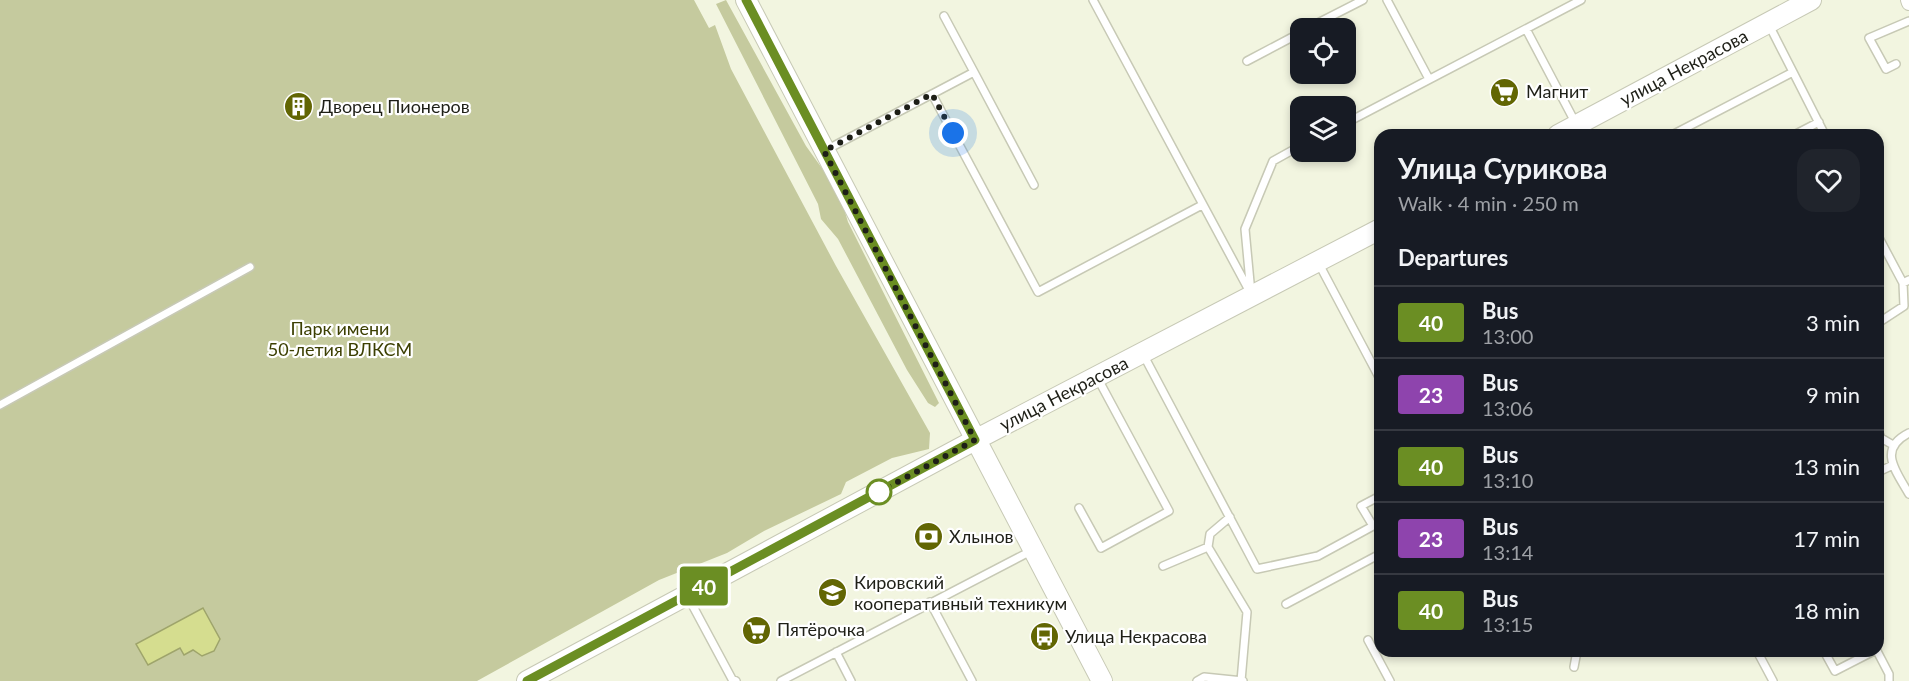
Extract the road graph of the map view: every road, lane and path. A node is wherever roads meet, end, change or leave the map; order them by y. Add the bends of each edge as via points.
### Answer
1 (746, 0) edge
2 (1093, 0) edge
3 (1363, 0) edge
4 (1387, 0) edge
5 (1581, 0) edge
6 (1811, 0) edge
7 (944, 16) dead end
8 (1328, 18) edge
9 (1909, 21) edge
10 (1768, 23) junction
11 (1526, 29) junction
12 (1290, 38) edge
13 (1246, 61) dead end
14 (1896, 64) dead end
15 (974, 72) junction
16 (1793, 72) junction
17 (1429, 80) junction
18 (932, 94) junction
19 (1356, 118) edge
20 (1819, 122) junction
21 (1576, 125) junction
22 (1569, 129) edge
23 (1684, 129) edge
24 (1806, 129) edge
25 (1823, 129) edge
26 (824, 151) junction
27 (1290, 152) edge
28 (1034, 185) dead end
29 (1202, 205) junction
30 (1374, 235) edge
31 (1884, 246) edge
32 (1318, 262) junction
33 (250, 267) dead end
34 (1906, 282) edge
35 (1251, 295) junction
36 (1884, 319) edge
37 (1142, 354) junction
38 (1374, 368) edge
39 (1097, 378) junction
40 (0, 405) edge
41 (1909, 433) edge
42 (975, 440) junction
43 (1884, 440) edge
44 (1893, 445) junction
45 (1893, 465) junction
46 (1884, 469) edge
47 (1909, 494) edge
48 (1374, 499) edge
49 (1079, 508) dead end
50 (1230, 517) junction
51 (1208, 547) junction
52 (1033, 550) junction
53 (1374, 557) edge
54 (1163, 566) dead end
55 (687, 595) junction
56 (930, 602) junction
57 (1286, 604) dead end
58 (1368, 640) dead end
59 (1374, 651) edge
60 (836, 652) junction
61 (1377, 657) edge
62 (1576, 657) edge
63 (1760, 657) edge
64 (1827, 657) edge
65 (1864, 657) edge
66 (1879, 657) edge
67 (1574, 667) dead end
68 (732, 680) edge
69 (1770, 680) edge
70 (527, 681) edge
71 (781, 681) edge
72 (850, 681) edge
73 (972, 681) edge
74 (1102, 681) edge
75 (1197, 681) edge
76 (1242, 681) edge
77 (1390, 681) edge
78 (1889, 681) edge

1 - 26 street
2 - 29 lane
3 - 8 lane
4 - 17 lane
5 - 11 lane
6 - 10 street, улица Некрасова
7 - 15 lane
9 - 14 lane via 1869,38 1886,69
10 - 16 lane
10 - 21 street, улица Некрасова
11 - 17 lane
11 - 21 lane
12 - 13 lane
15 - 18 lane
15 - 28 lane
16 - 20 lane
16 - 23 lane
17 - 19 lane
18 - 26 lane
18 - 29 lane via 1038,292
20 - 24 lane
20 - 25 lane
21 - 22 street, улица Некрасова
26 - 42 street
27 - 35 lane via 1273,161 1245,229
29 - 35 lane
30 - 32 street, улица Некрасова
31 - 34 lane
32 - 35 street, улица Некрасова
32 - 38 lane
33 - 40 lane
34 - 36 lane via 1904,306
35 - 37 street, улица Некрасова
37 - 39 street, улица Некрасова
37 - 50 lane
39 - 42 street, улица Некрасова
39 - 49 lane via 1169,511 1101,548
41 - 44 lane
42 - 52 street
42 - 55 street, улица Некрасова
43 - 44 lane
44 - 45 lane
45 - 46 lane
45 - 47 lane
48 - 50 lane via 1361,506 1373,526 1318,556 1257,568
50 - 51 lane via 1210,534
51 - 54 lane
51 - 76 lane via 1247,612
52 - 56 lane
52 - 74 street
53 - 57 lane
55 - 68 lane
55 - 70 street, улица Некрасова
56 - 60 lane
56 - 73 lane
58 - 59 lane
60 - 71 lane
60 - 72 lane
61 - 77 lane
62 - 67 lane
63 - 69 lane
64 - 65 lane via 1835,671
66 - 78 lane
75 - 76 lane via 1204,677

